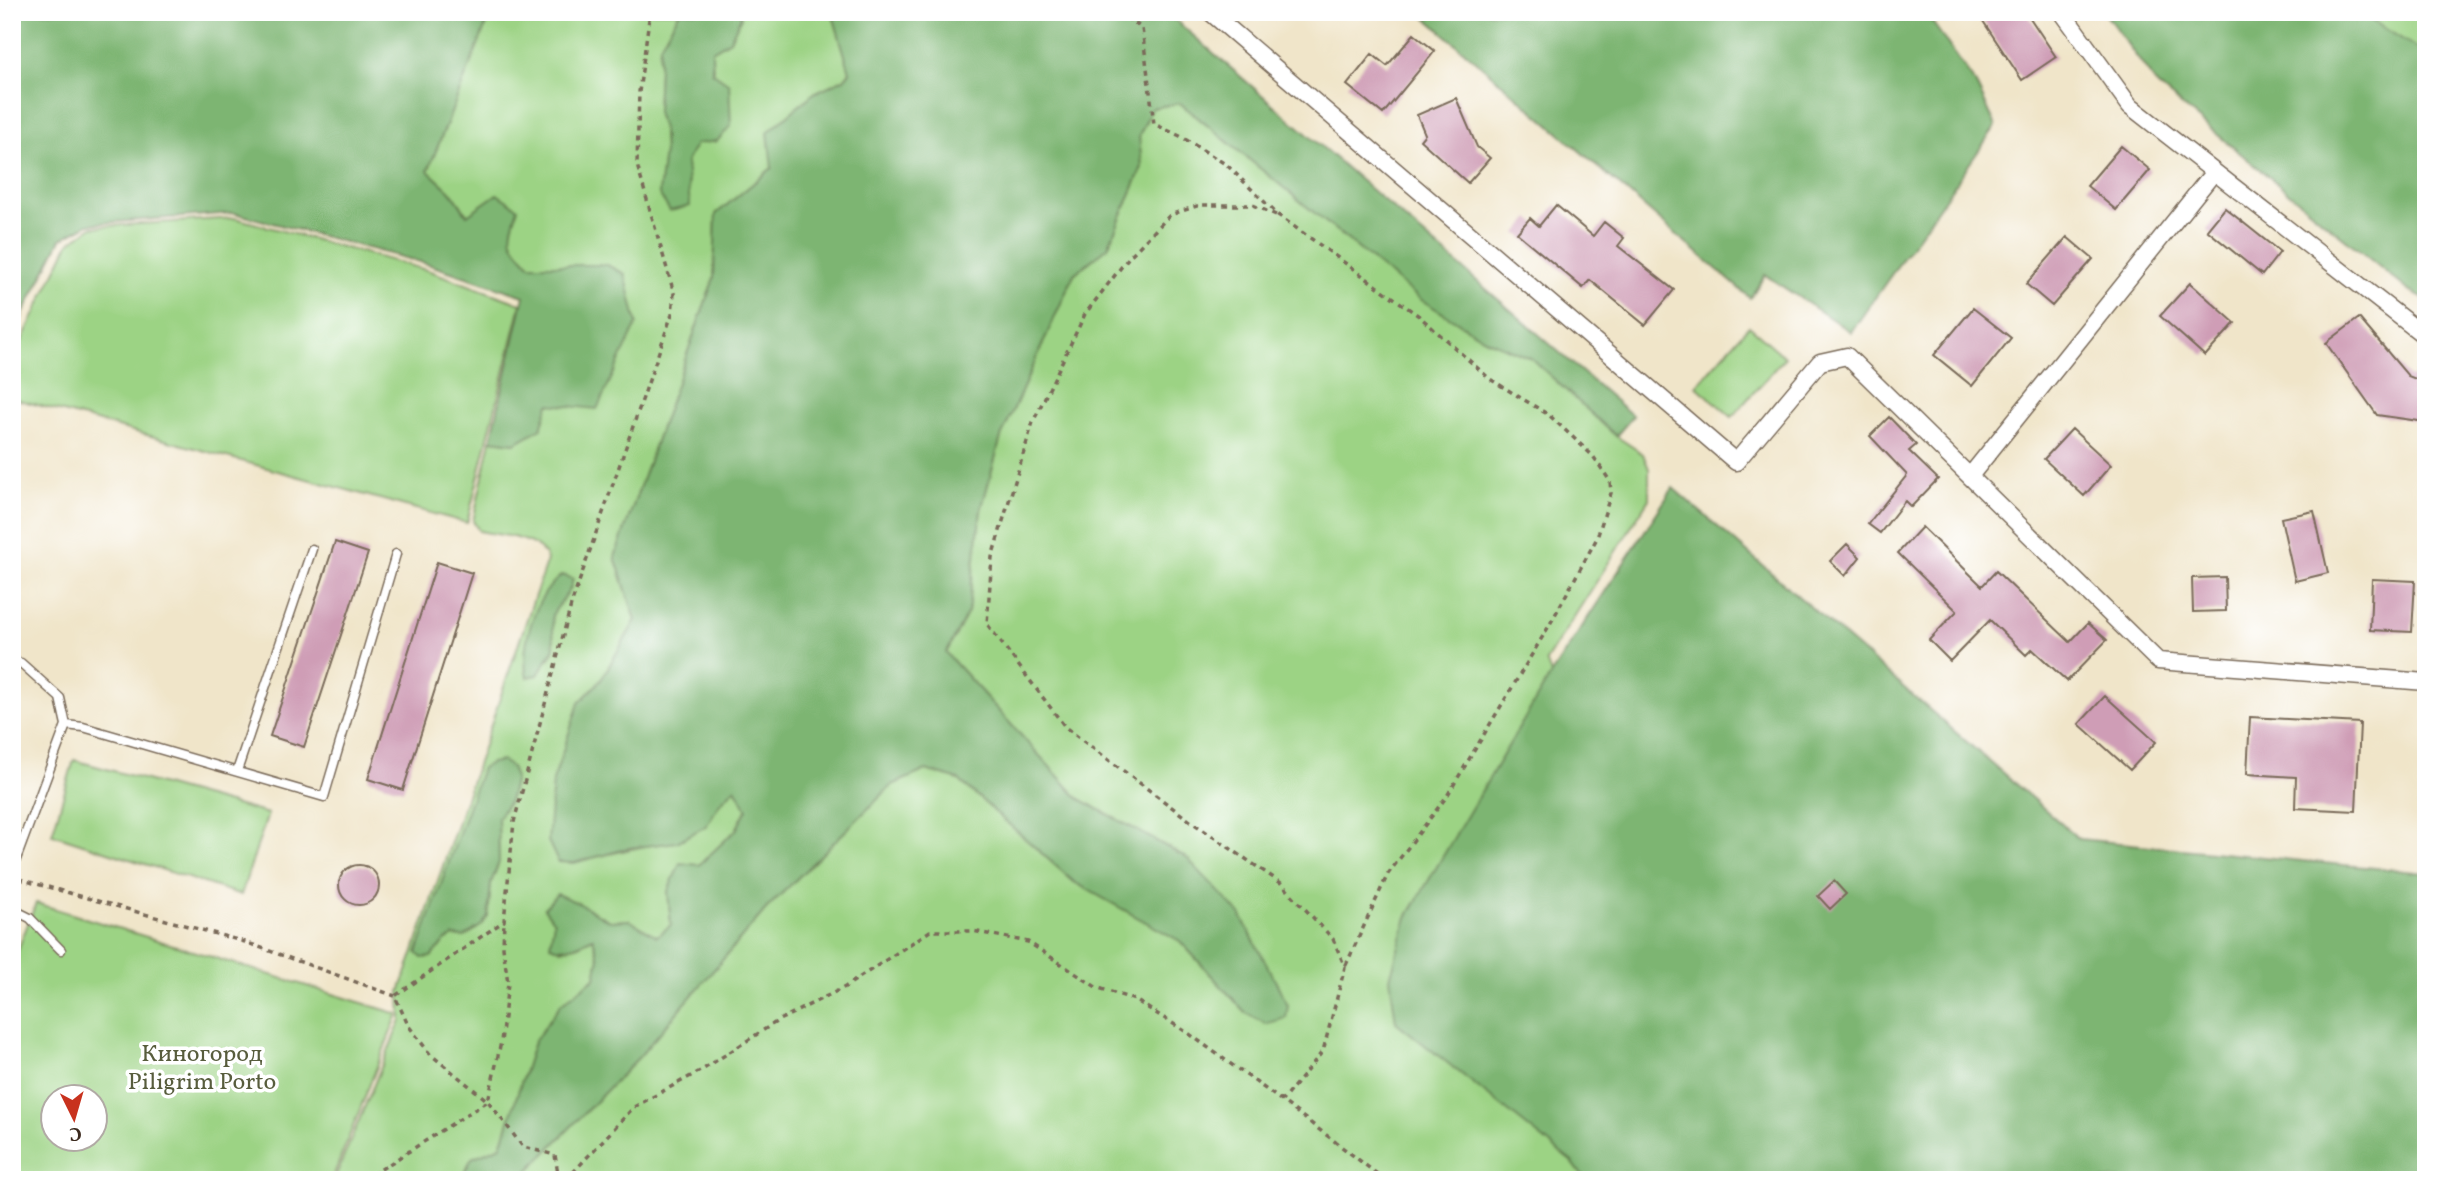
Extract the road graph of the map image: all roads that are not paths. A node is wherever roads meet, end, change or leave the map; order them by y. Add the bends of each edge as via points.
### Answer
1 (1210, 12) edge
2 (2062, 12) edge
3 (2214, 172) junction
4 (2426, 337) edge
5 (1970, 476) junction
6 (312, 549) dead end
7 (396, 554) dead end
8 (12, 660) edge
9 (2426, 682) edge
10 (66, 725) junction
11 (237, 771) junction
12 (12, 870) edge
13 (12, 909) edge
14 (61, 950) dead end

1 - 5 street via 1736,462 1820,362 1847,356
2 - 3 street via 2130,106
3 - 4 street
3 - 5 street
5 - 9 street via 2158,661
6 - 11 lane
7 - 11 lane via 324,797
8 - 10 lane via 60,698
10 - 11 lane
10 - 12 lane
13 - 14 lane via 30,918

